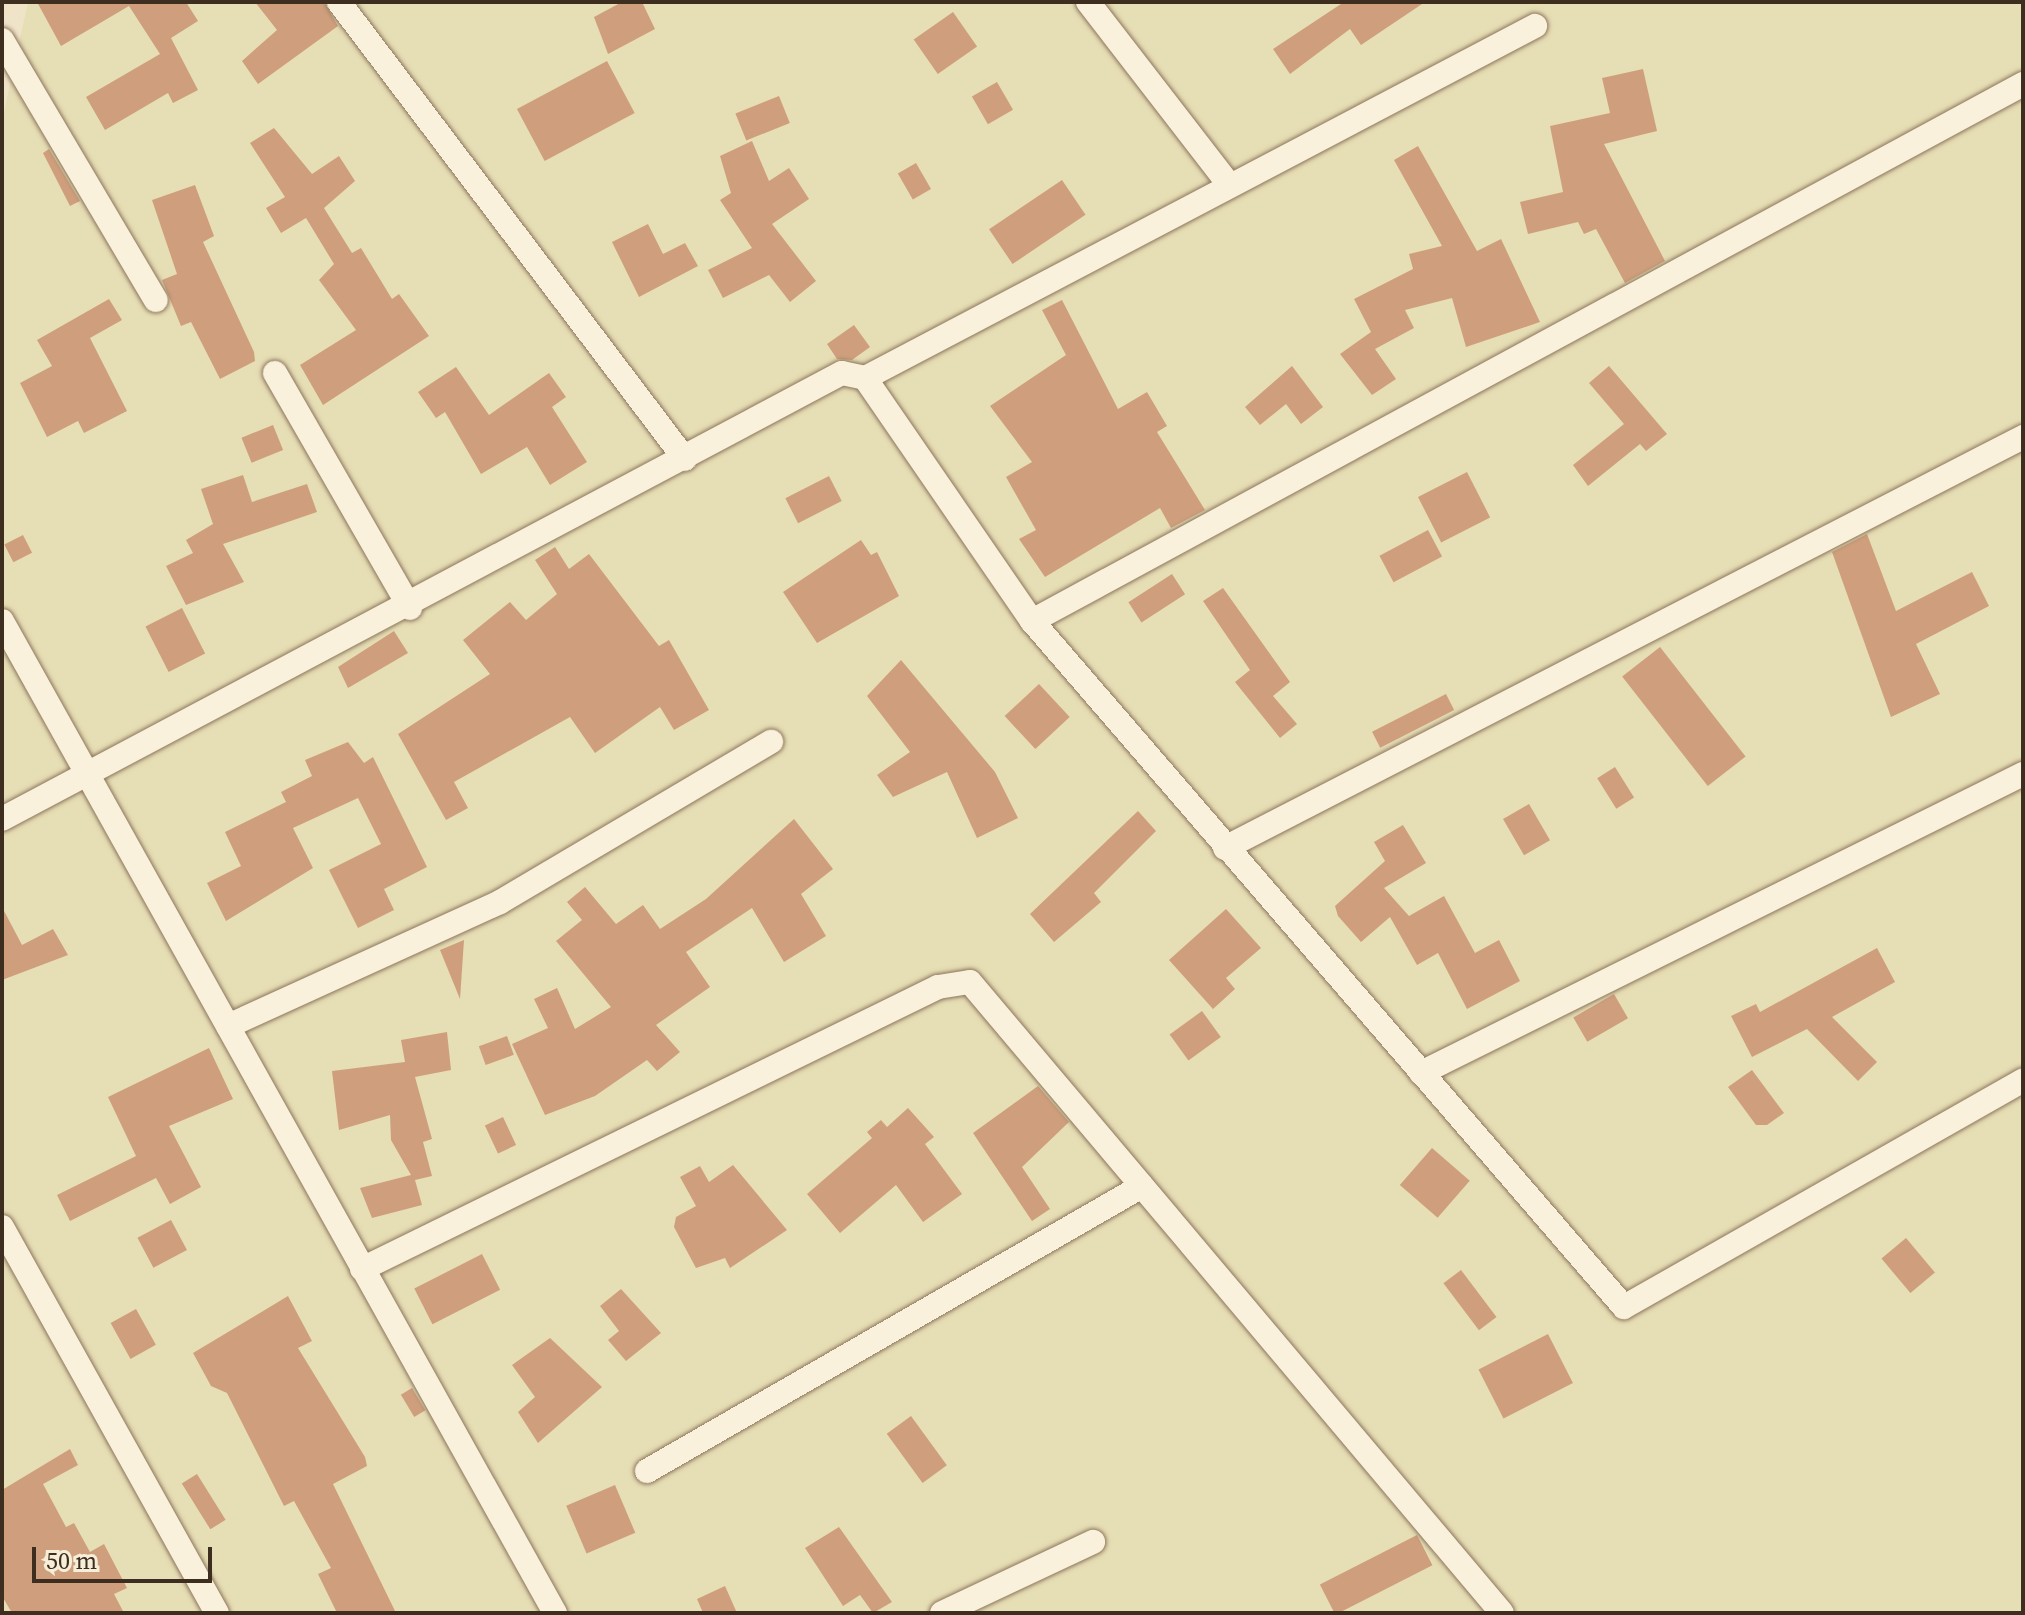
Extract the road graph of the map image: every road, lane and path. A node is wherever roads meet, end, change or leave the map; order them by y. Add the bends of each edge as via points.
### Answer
1 (339, 2) edge
2 (1088, 2) edge
3 (1535, 26) dead end
4 (2, 40) edge
5 (2023, 84) edge
6 (1230, 186) junction
7 (156, 300) dead end
8 (275, 373) dead end
9 (865, 378) junction
10 (2023, 437) edge
11 (685, 459) junction
12 (410, 608) junction
13 (2, 621) edge
14 (1032, 621) junction
15 (771, 742) dead end
16 (89, 773) junction
17 (2023, 774) edge
18 (2, 819) edge
19 (1225, 848) junction
20 (228, 1026) junction
21 (1421, 1073) junction
22 (2023, 1080) edge
23 (1142, 1186) junction
24 (2, 1227) edge
25 (362, 1269) junction
26 (647, 1471) dead end
27 (1093, 1542) dead end
28 (217, 1613) edge
29 (555, 1613) edge
30 (942, 1613) edge
31 (1502, 1613) edge

1 - 11 street
2 - 6 street
3 - 6 street
4 - 7 street
5 - 14 street
6 - 9 street
8 - 12 street
9 - 11 street via 842,373
9 - 14 street
10 - 19 street
11 - 12 street
12 - 16 street
13 - 16 street
14 - 19 street
15 - 20 street via 500,902
16 - 18 street
16 - 20 street
17 - 21 street
19 - 21 street
20 - 25 street
21 - 22 street via 1624,1307
23 - 25 street via 970,982 953,982
23 - 26 street
23 - 31 street
24 - 28 street
25 - 29 street
27 - 30 street

